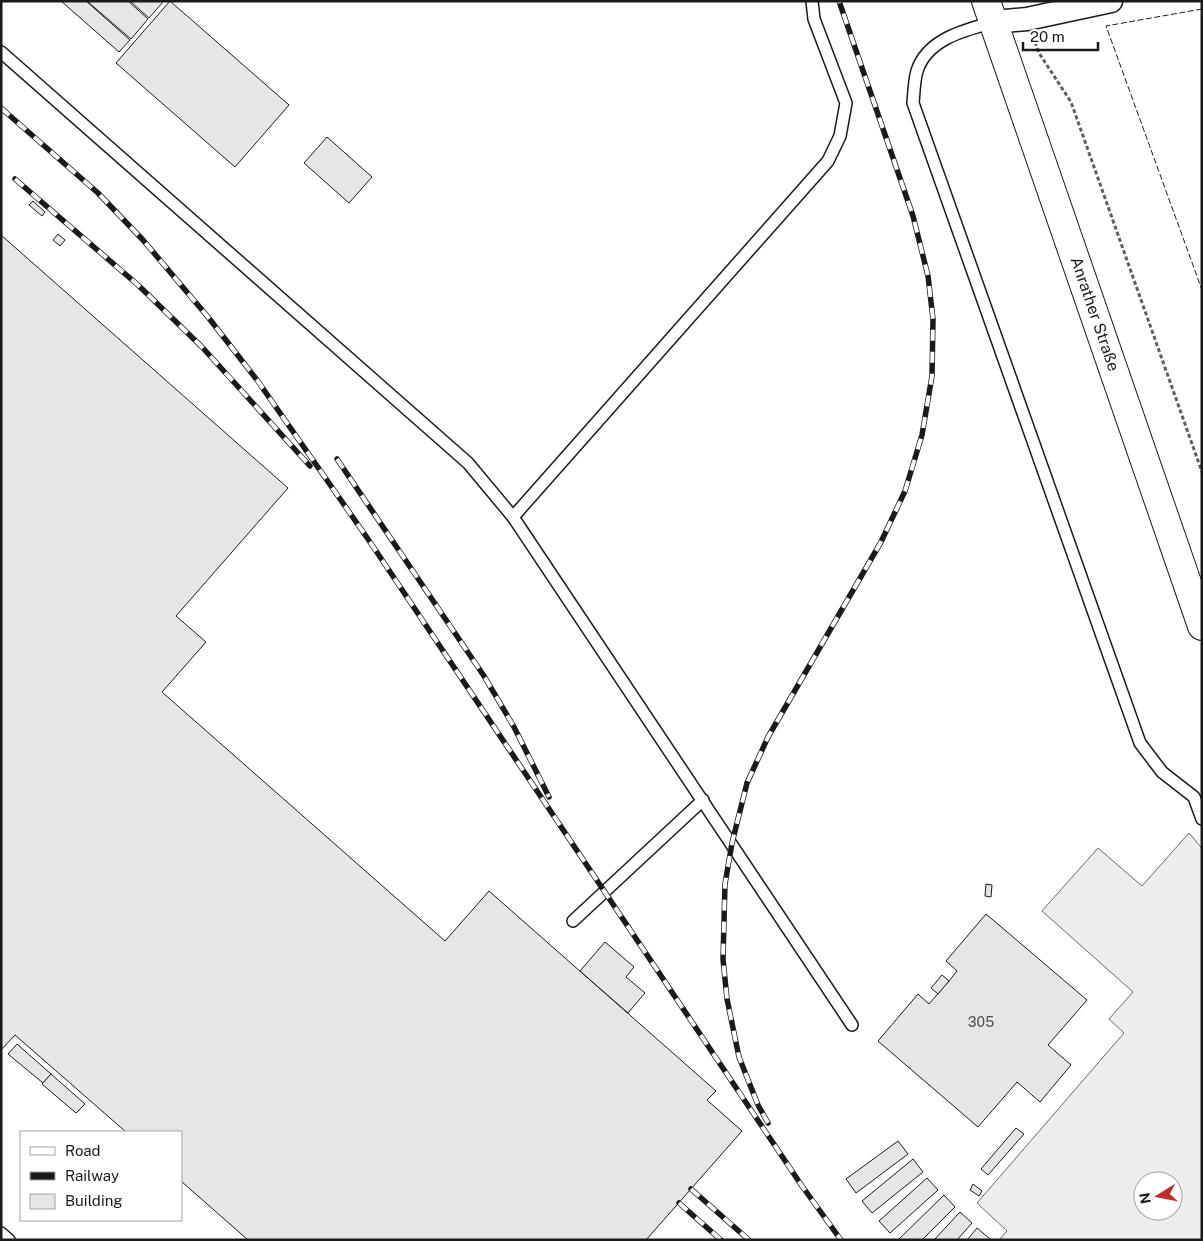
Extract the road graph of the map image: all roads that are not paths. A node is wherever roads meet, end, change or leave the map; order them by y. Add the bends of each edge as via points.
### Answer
1 (812, 1) edge
2 (1111, 1) edge
3 (990, 12) edge
4 (1, 52) edge
5 (513, 517) junction
6 (1202, 626) edge
7 (703, 800) junction
8 (1202, 819) edge
9 (573, 921) dead end
10 (852, 1025) dead end
11 (1, 1233) edge
12 (9, 1240) edge

1 - 5 lane via 814,19 846,103 840,136 828,162
2 - 3 street via 1028,19
3 - 6 main road, Anrather Straße
3 - 8 lane via 930,50 917,71 913,103 1140,742 1162,772 1194,798
4 - 5 lane via 468,463
5 - 7 lane
7 - 9 lane
7 - 10 lane
11 - 12 lane

